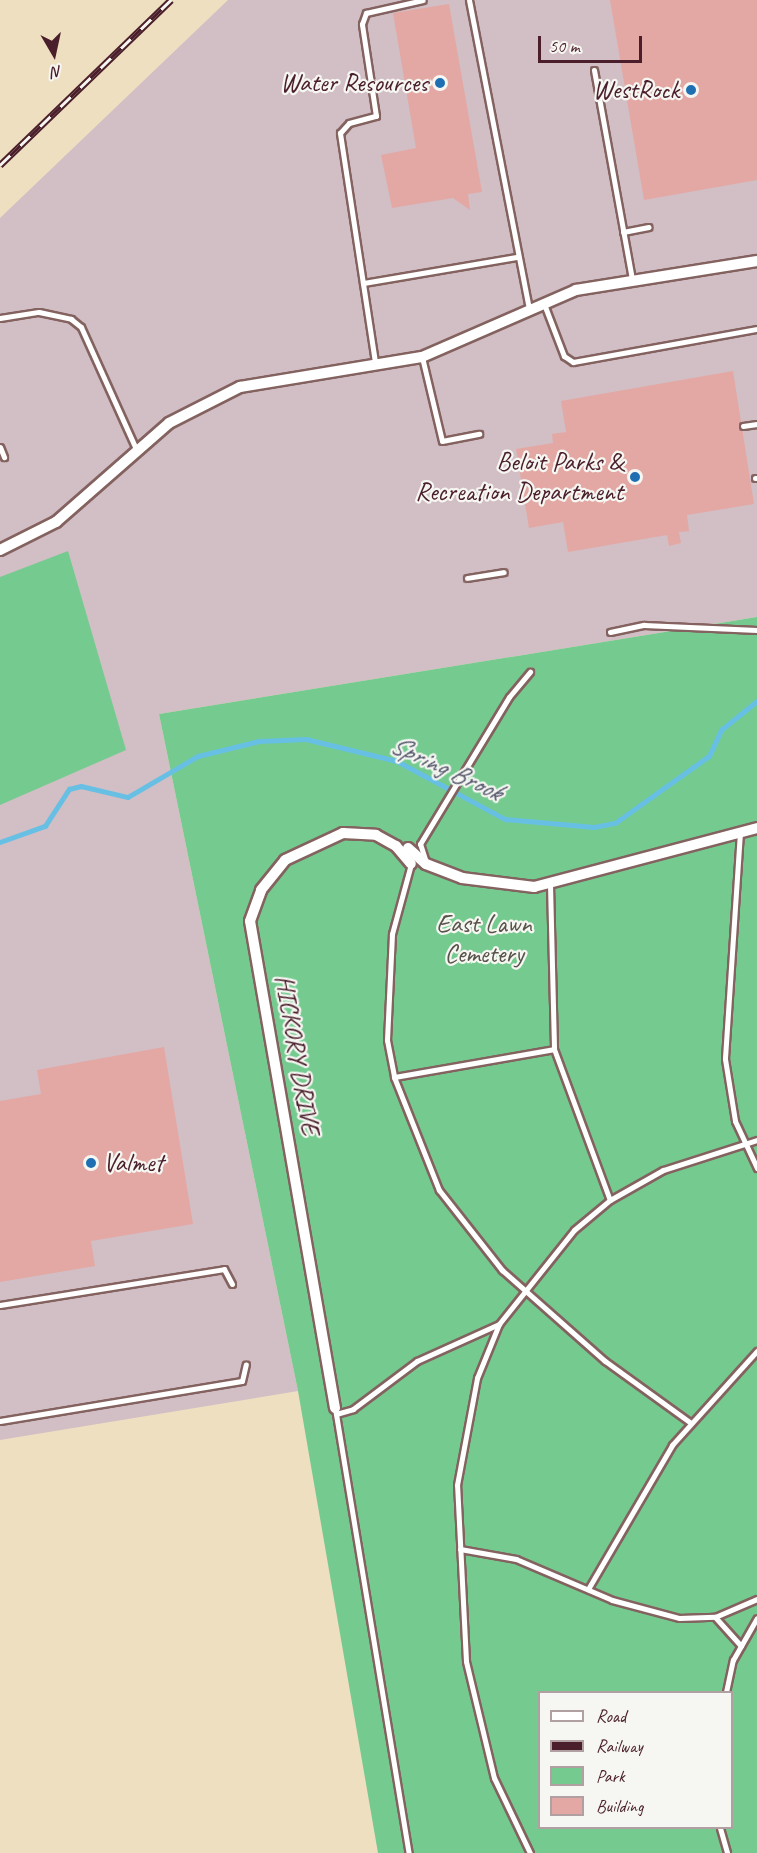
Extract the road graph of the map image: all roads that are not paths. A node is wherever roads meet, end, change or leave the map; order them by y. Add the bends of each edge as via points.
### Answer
1 (423, 0) edge
2 (469, 0) edge
3 (594, 70) dead end
4 (649, 227) dead end
5 (623, 232) junction
6 (517, 257) junction
7 (757, 261) edge
8 (632, 279) junction
9 (363, 283) junction
10 (543, 302) junction
11 (529, 309) junction
12 (0, 318) edge
13 (757, 329) edge
14 (422, 357) junction
15 (375, 362) junction
16 (757, 424) edge
17 (743, 426) dead end
18 (479, 434) dead end
19 (0, 447) edge
20 (136, 449) junction
21 (4, 457) dead end
22 (0, 550) edge
23 (504, 572) dead end
24 (467, 578) dead end
25 (757, 630) edge
26 (610, 632) dead end
27 (530, 672) dead end
28 (757, 828) edge
29 (741, 831) junction
30 (408, 848) dead end
31 (411, 864) joint
32 (426, 864) junction
33 (550, 884) junction
34 (554, 1049) junction
35 (394, 1077) junction
36 (757, 1140) edge
37 (748, 1142) junction
38 (757, 1168) edge
39 (610, 1200) junction
40 (232, 1284) dead end
41 (525, 1291) junction
42 (0, 1305) edge
43 (499, 1324) junction
44 (757, 1351) edge
45 (246, 1364) dead end
46 (336, 1411) junction
47 (0, 1421) edge
48 (691, 1423) junction
49 (460, 1549) junction
50 (588, 1589) junction
51 (757, 1599) edge
52 (715, 1617) junction
53 (757, 1618) edge
54 (741, 1646) junction
55 (726, 1691) edge
56 (721, 1829) edge
57 (409, 1853) edge
58 (530, 1853) edge
59 (727, 1853) edge

1 - 9 lane via 374,8 362,24 376,116 349,123 340,133
2 - 6 lane
3 - 5 lane
4 - 5 lane
5 - 8 lane
6 - 9 lane
6 - 11 lane
7 - 8 street
8 - 10 street
9 - 15 lane
10 - 11 street
10 - 13 lane via 564,356 573,362
11 - 14 street
12 - 20 lane via 39,312 71,319 81,327
14 - 15 street
14 - 18 lane via 442,441
15 - 20 street via 240,387 194,408
16 - 17 lane
19 - 21 lane
20 - 22 street via 56,522
23 - 24 lane
25 - 26 lane via 644,625
27 - 32 lane via 509,697 420,844
28 - 29 street
29 - 33 street
29 - 37 lane via 735,848 725,1059 735,1121
30 - 32 street
31 - 35 lane via 388,976 387,1040
31 - 46 street, HICKORY DRIVE via 396,846 376,835 343,833 285,860 261,890 250,921
32 - 33 street via 462,878
33 - 34 lane
34 - 35 lane
34 - 39 lane
35 - 41 lane via 440,1190 459,1221
36 - 37 lane
37 - 38 lane
37 - 39 lane via 663,1170
39 - 41 lane via 574,1230
40 - 42 lane via 224,1269
41 - 43 lane
41 - 48 lane via 605,1361
43 - 46 lane via 417,1360 353,1409
43 - 49 lane via 477,1378 458,1463
44 - 48 lane
45 - 47 lane via 242,1381
46 - 57 lane
48 - 50 lane
49 - 50 lane via 516,1559
49 - 58 lane via 472,1690 494,1778
50 - 52 lane via 679,1618
51 - 52 lane
52 - 54 lane
53 - 54 lane
54 - 55 lane
56 - 59 lane

